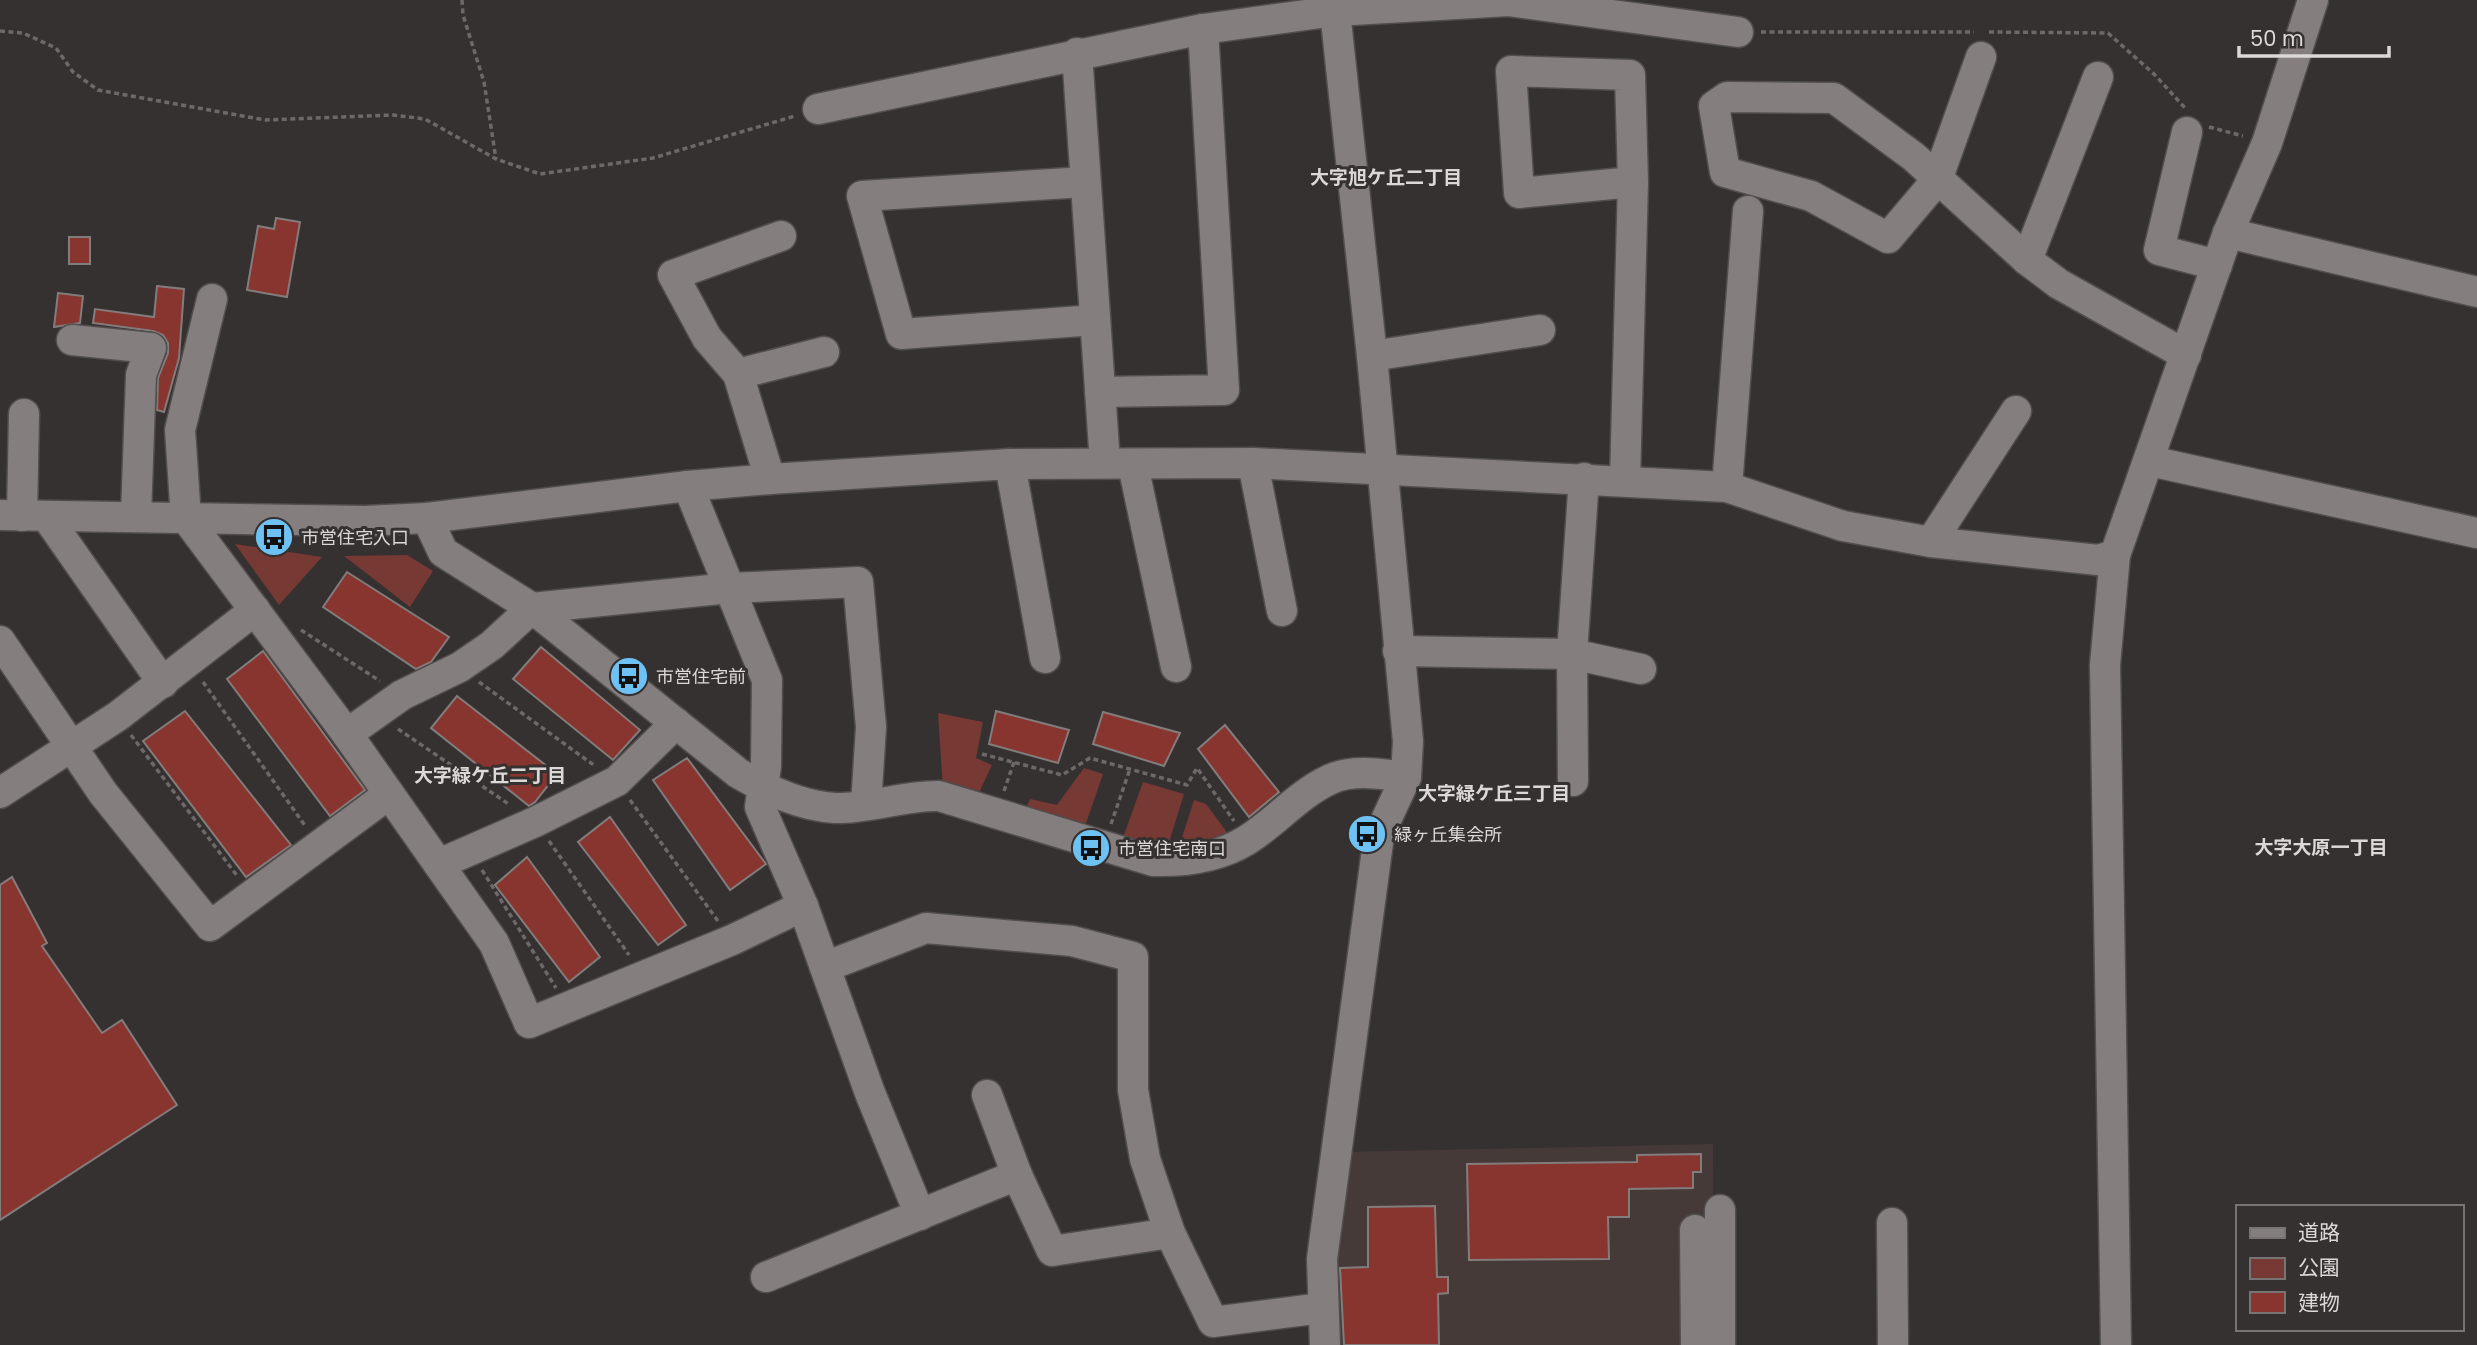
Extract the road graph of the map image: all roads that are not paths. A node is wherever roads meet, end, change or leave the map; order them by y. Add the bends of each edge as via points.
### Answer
1 (2313, 0) edge
2 (1335, 11) junction
3 (1203, 29) junction
4 (1738, 32) road end
5 (1077, 53) junction
6 (1980, 57) dead end
7 (2098, 77) dead end
8 (818, 109) road end
9 (2187, 132) dead end
10 (1937, 180) junction
11 (1086, 182) junction
12 (1633, 182) junction
13 (1748, 211) dead end
14 (2228, 233) junction
15 (781, 236) dead end
16 (2027, 260) junction
17 (2217, 265) junction
18 (2477, 292) edge
19 (212, 299) dead end
20 (1095, 320) junction
21 (1541, 330) dead end
22 (72, 340) dead end
23 (824, 352) dead end
24 (2186, 355) junction
25 (1372, 356) junction
26 (738, 374) junction
27 (1100, 392) junction
28 (2016, 411) dead end
29 (24, 414) dead end
30 (2150, 461) junction
31 (1253, 463) junction
32 (1010, 464) junction
33 (1119, 464) junction
34 (1382, 469) junction
35 (1584, 478) junction
36 (770, 479) junction
37 (1625, 480) junction
38 (688, 486) junction
39 (1727, 487) junction
40 (23, 516) edge
41 (136, 516) junction
42 (186, 518) junction
43 (427, 518) junction
44 (2477, 533) edge
45 (1931, 542) junction
46 (2115, 555) junction
47 (730, 588) junction
48 (532, 608) junction
49 (255, 610) junction
50 (1282, 611) dead end
51 (0, 641) edge
52 (1398, 651) junction
53 (1572, 654) junction
54 (1045, 658) dead end
55 (1176, 667) dead end
56 (1641, 669) dead end
57 (163, 683) junction
58 (676, 723) junction
59 (347, 734) junction
60 (70, 746) junction
61 (1406, 777) junction
62 (1573, 781) dead end
63 (763, 788) junction
64 (1, 792) edge
65 (389, 794) junction
66 (866, 805) junction
67 (439, 864) junction
68 (803, 906) junction
69 (825, 967) junction
70 (987, 1095) dead end
71 (1017, 1175) junction
72 (1720, 1210) dead end
73 (920, 1215) junction
74 (1892, 1223) dead end
75 (1695, 1230) dead end
76 (1170, 1233) junction
77 (766, 1277) dead end
78 (1322, 1308) junction
79 (1325, 1345) edge
80 (1696, 1345) edge
81 (1720, 1345) edge
82 (1893, 1345) edge
83 (2116, 1345) edge

1 - 14 street via 2267,143
2 - 3 street
2 - 4 street via 1508,1
2 - 25 street
3 - 5 street
3 - 27 street via 1224,390
5 - 8 street
5 - 11 street
6 - 10 street
7 - 16 street
9 - 17 street via 2159,250
10 - 10 street via 1834,97 1727,97 1714,106 1725,172 1811,196 1888,238
10 - 16 street
11 - 20 street
11 - 20 street via 862,196 901,334
12 - 12 street via 1518,193 1511,71 1630,75
12 - 37 street
13 - 39 street
14 - 17 street
14 - 18 street
15 - 26 street via 673,275 708,338
16 - 24 street via 2059,284
17 - 24 street
19 - 42 street via 180,430
20 - 27 street
21 - 25 street
22 - 41 street via 151,348 141,375
23 - 26 street
24 - 30 street
25 - 34 street
26 - 36 street
27 - 33 street
28 - 45 street
29 - 40 street
30 - 44 street
30 - 46 street
31 - 33 street
31 - 34 street
31 - 50 street
32 - 33 street
32 - 36 street
32 - 54 street
33 - 55 street
34 - 35 street
34 - 52 street
35 - 37 street
35 - 53 street
36 - 38 street
37 - 39 street
38 - 43 street
38 - 47 street
39 - 45 street via 1843,526
40 - 41 street
40 - 57 street
41 - 42 street
42 - 43 street
42 - 49 street
43 - 48 street via 443,551
45 - 46 street via 2098,560
46 - 83 street via 2105,665
47 - 48 street
47 - 63 street via 767,680
47 - 66 street via 858,582 871,727
48 - 58 street
48 - 59 street via 460,667 402,695
49 - 57 street
49 - 59 street
51 - 60 street
52 - 53 street
52 - 61 street via 1408,741
53 - 56 street
53 - 62 street
57 - 60 street
58 - 63 street
58 - 67 street via 617,781
59 - 65 street
60 - 64 street
60 - 65 street via 210,926
61 - 66 street via 1366,772 1332,778 1300,796 1247,839 1212,856 1181,862 1153,861 939,796 918,795
61 - 78 street via 1379,835 1322,1259
63 - 66 street via 808,804
63 - 68 street via 760,807
65 - 67 street
67 - 68 street via 494,943 529,1023
68 - 69 street
69 - 73 street
69 - 76 street via 926,928 1072,941 1133,957 1133,1090 1145,1159
70 - 71 street
71 - 73 street
71 - 76 street via 1052,1251
72 - 81 street
73 - 77 street
74 - 82 street
75 - 80 street
76 - 78 street via 1213,1322
78 - 79 street

